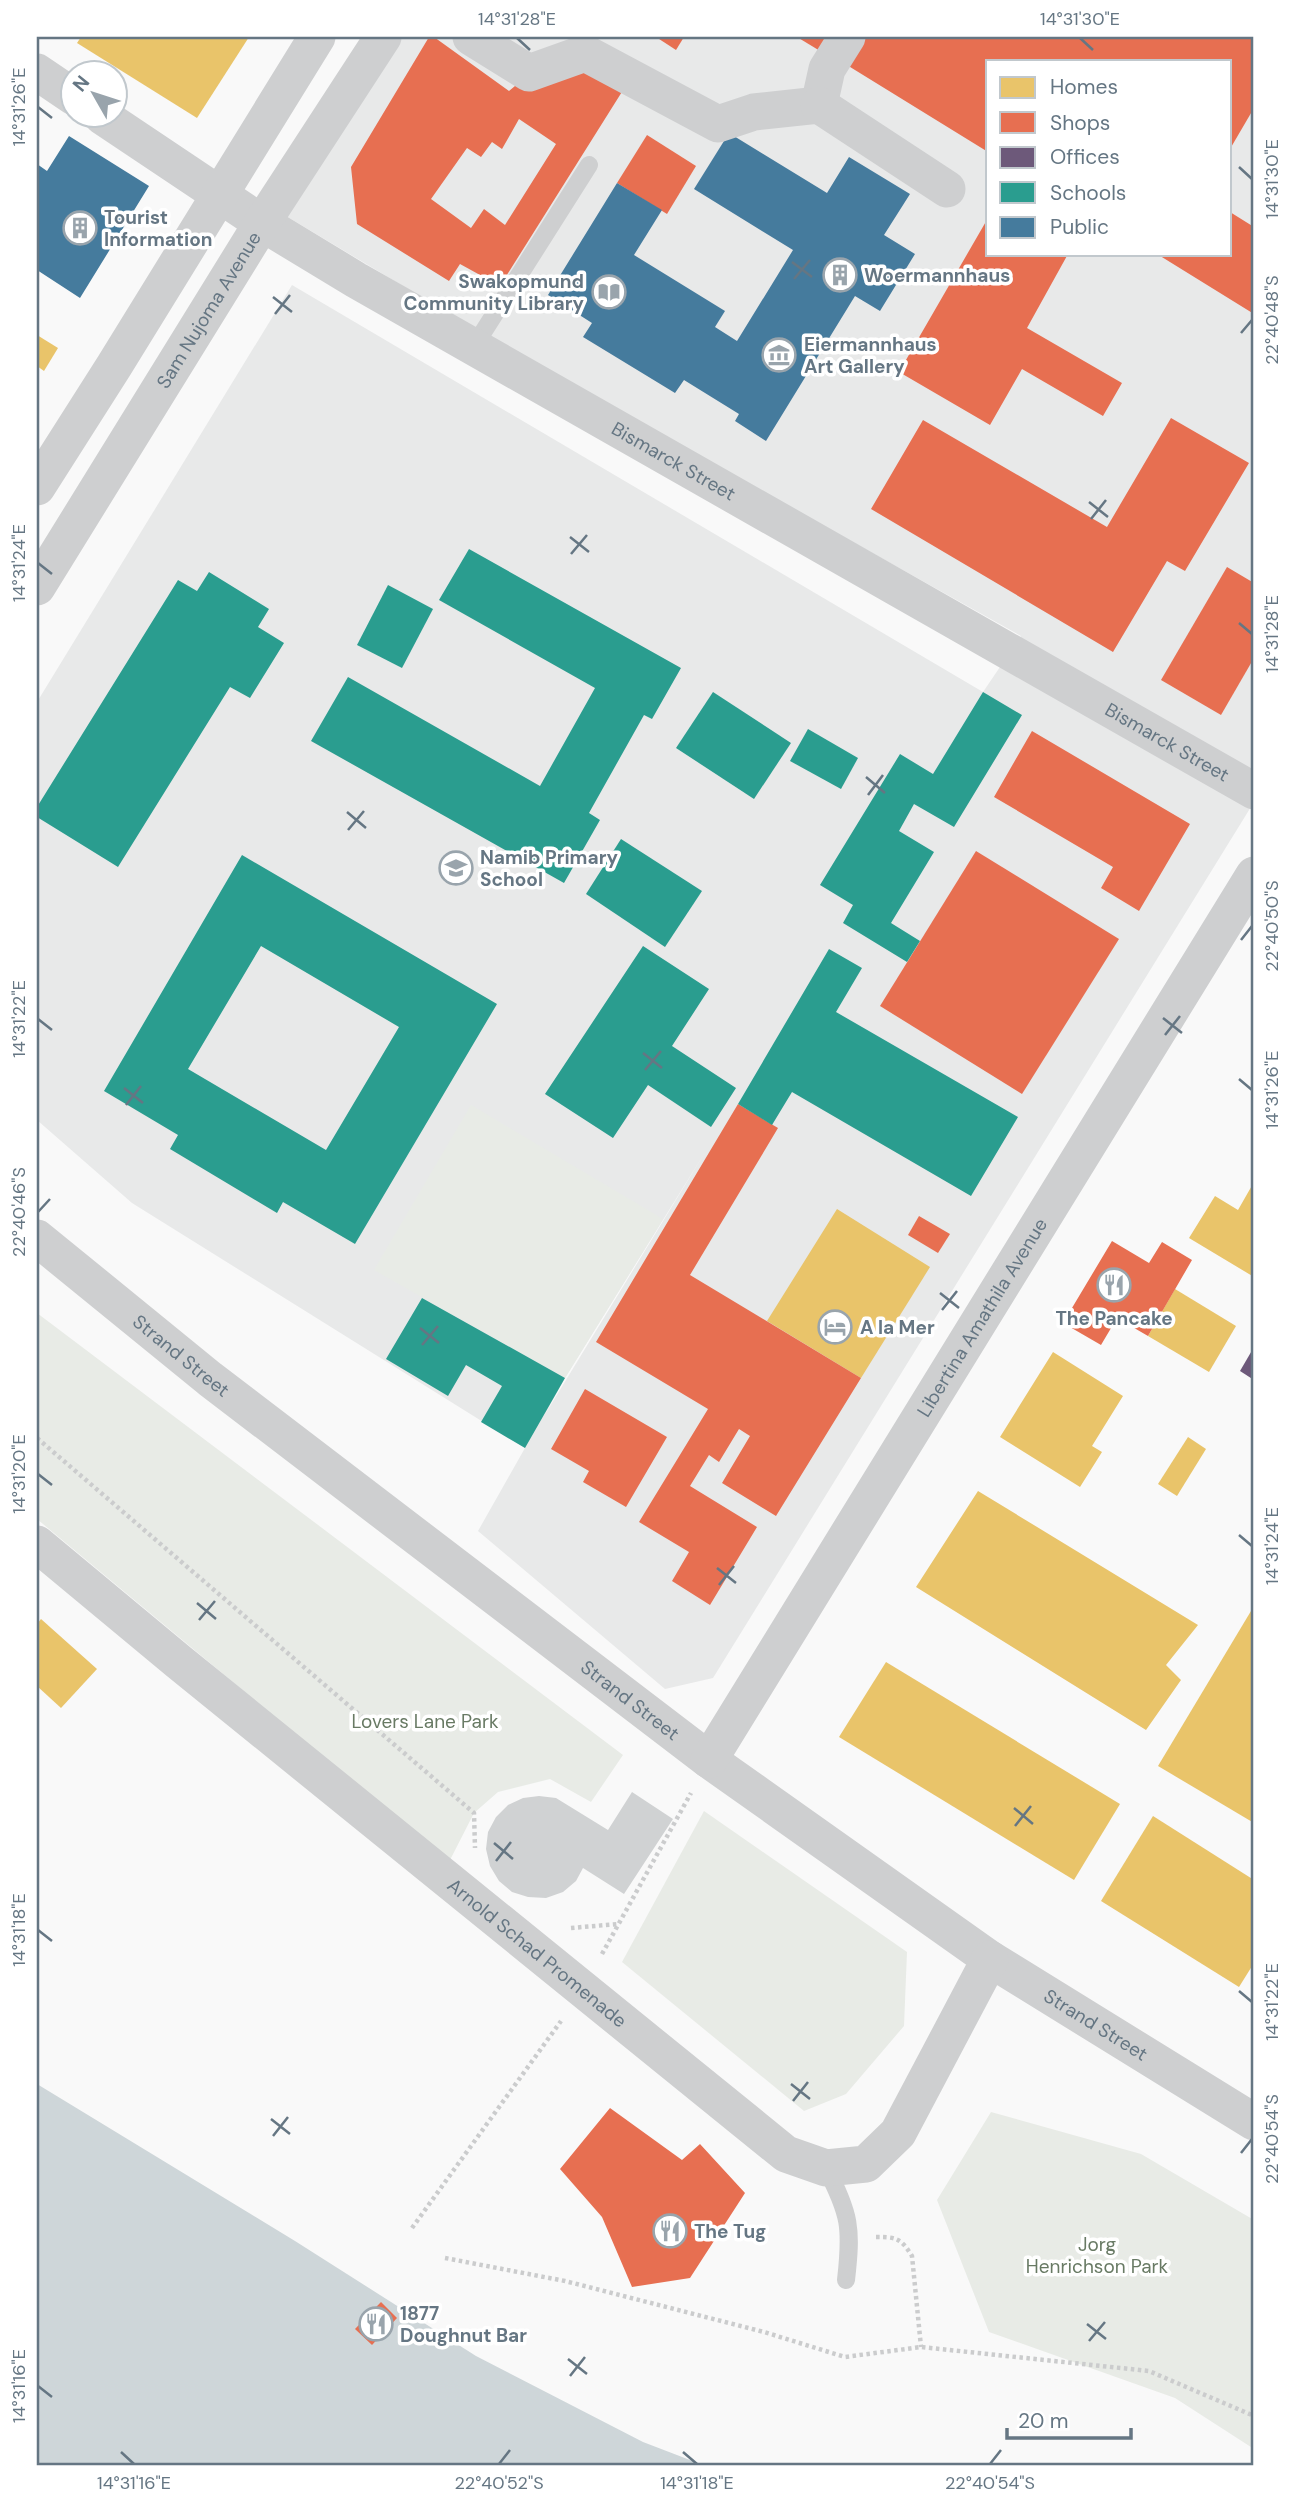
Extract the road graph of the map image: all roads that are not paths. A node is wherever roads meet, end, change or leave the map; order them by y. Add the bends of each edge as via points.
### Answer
1 (317, 37) edge
2 (383, 37) edge
3 (471, 37) edge
4 (847, 37) edge
5 (37, 72) edge
6 (60, 88) edge
7 (819, 105) junction
8 (123, 130) edge
9 (589, 165) dead end
10 (947, 190) dead end
11 (220, 195) junction
12 (262, 223) junction
13 (473, 348) junction
14 (114, 366) junction
15 (156, 394) junction
16 (37, 487) edge
17 (37, 585) edge
18 (1254, 791) edge
19 (1254, 875) edge
20 (37, 1238) edge
21 (37, 1544) edge
22 (709, 1760) junction
23 (990, 1959) junction
24 (1254, 2122) edge
25 (826, 2168) junction
26 (846, 2280) dead end

1 - 11 street
2 - 12 street, Sam Nujoma Avenue
3 - 7 street via 529,73 584,53 719,124 754,112
4 - 7 street via 827,69
5 - 6 street
7 - 10 street
8 - 11 street, Bismarck Street
9 - 13 lane
11 - 12 street, Bismarck Street
11 - 14 street
12 - 13 street, Bismarck Street
12 - 15 street, Sam Nujoma Avenue
13 - 18 street, Bismarck Street
14 - 15 street
14 - 16 street
15 - 17 street, Sam Nujoma Avenue
19 - 22 street, Libertina Amathila Avenue
20 - 22 street, Strand Street via 210,1379
21 - 25 street, Arnold Schad Promenade via 786,2154
22 - 23 street, Strand Street
23 - 24 street, Strand Street
23 - 25 street, Arnold Schad Promenade via 898,2133 866,2164
25 - 26 lane via 843,2201 851,2237

